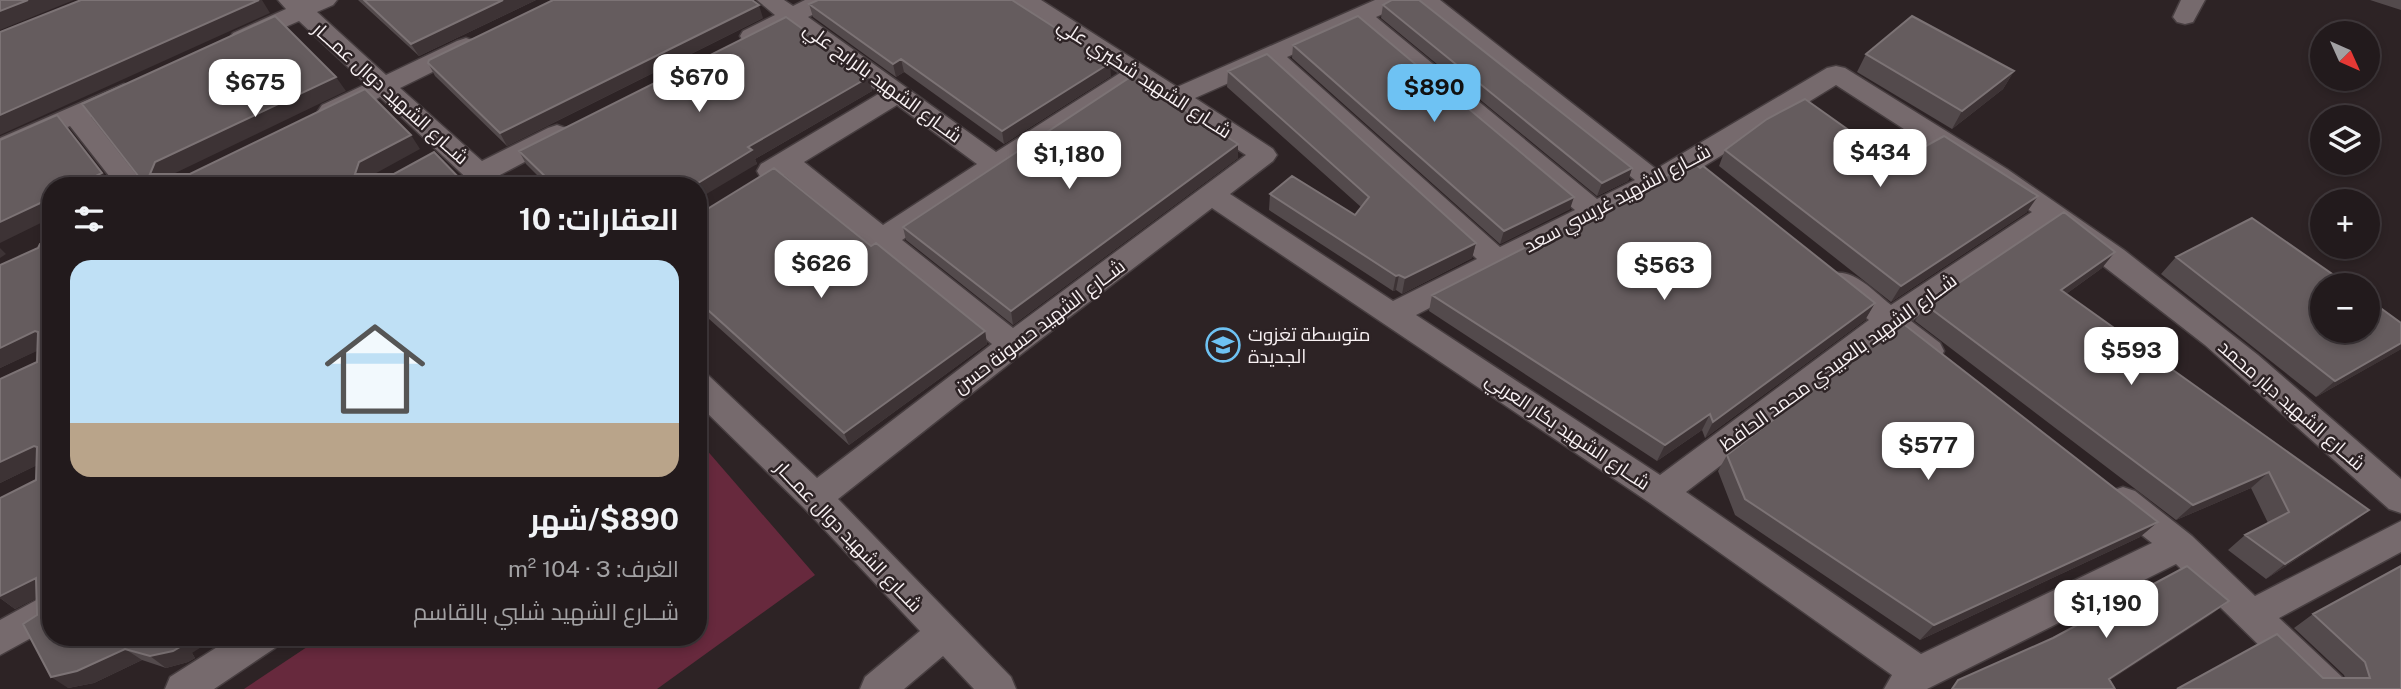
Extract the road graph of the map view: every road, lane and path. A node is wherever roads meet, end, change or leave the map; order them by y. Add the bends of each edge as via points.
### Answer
1 (325, 0) edge
2 (769, 0) edge
3 (824, 0) edge
4 (1025, 0) edge
5 (1395, 0) edge
6 (1425, 0) edge
7 (296, 5) edge
8 (1358, 15) junction
9 (792, 16) junction
10 (489, 34) edge
11 (226, 46) edge
12 (729, 48) edge
13 (1269, 54) junction
14 (1138, 72) junction
15 (1836, 74) joint
16 (151, 80) edge
17 (383, 85) junction
18 (897, 94) junction
19 (1176, 97) junction
20 (75, 115) junction
21 (310, 121) edge
22 (579, 123) edge
23 (4, 138) edge
24 (451, 147) junction
25 (1264, 155) joint
26 (427, 160) edge
27 (786, 162) junction
28 (1692, 162) junction
29 (996, 165) junction
30 (125, 177) edge
31 (482, 177) edge
32 (490, 177) edge
33 (1654, 181) junction
34 (753, 182) edge
35 (1717, 183) edge
36 (1213, 196) junction
37 (1594, 211) junction
38 (2053, 212) junction
39 (882, 239) junction
40 (1497, 261) junction
41 (1824, 268) edge
42 (1392, 314) junction
43 (1889, 320) junction
44 (1013, 344) junction
45 (1954, 370) edge
46 (707, 394) edge
47 (2105, 487) edge
48 (1661, 493) junction
49 (816, 498) junction
50 (2401, 499) edge
51 (2401, 535) edge
52 (2180, 546) junction
53 (42, 613) edge
54 (2252, 615) junction
55 (943, 633) junction
56 (0, 639) edge
57 (249, 646) edge
58 (1911, 681) edge
59 (183, 689) edge
60 (878, 689) edge
61 (998, 689) edge
62 (2329, 689) edge

1 - 7 street
2 - 9 street, شــارع الشهيد بالرابح علي
3 - 9 street
4 - 14 street, شــارع الشهيد شكيري علي
5 - 8 street
6 - 33 street
7 - 11 street
7 - 17 street, شــارع الشهيد دوال عمـــار
8 - 13 street
8 - 37 street
9 - 12 street
9 - 18 street, شــارع الشهيد بالرابح علي
10 - 17 street
13 - 19 street
13 - 40 street
14 - 19 street, شــارع الشهيد شكيري علي
14 - 29 street
15 - 28 street, شــارع الشهيد غريسي سعد
15 - 38 street, شــارع الشهيد دبار محمد via 1941,136
16 - 20 street
17 - 21 street
17 - 24 street, شــارع الشهيد دوال عمـــار
18 - 27 street
18 - 29 street, شــارع الشهيد بالرابح علي
19 - 25 street, شــارع الشهيد شكيري علي
20 - 23 street
20 - 30 street
22 - 32 street
24 - 26 street
24 - 31 street, شــارع الشهيد دوال عمـــار
25 - 36 street, شــارع الشهيد حسونة حسن
27 - 34 street
27 - 39 street
28 - 33 street, شــارع الشهيد غريسي سعد
28 - 35 street
29 - 39 street
33 - 37 street, شــارع الشهيد غريسي سعد
36 - 42 street, شــارع الشهيد بكار العربي
36 - 44 street, شــارع الشهيد حسونة حسن
37 - 40 street, شــارع الشهيد غريسي سعد
38 - 43 street, شــارع الشهيد بالعبيدي محمد الحافظ
38 - 50 street, شــارع الشهيد دبار محمد via 2154,287
39 - 44 street
40 - 42 street, شــارع الشهيد غريسي سعد
41 - 43 street
42 - 48 street, شــارع الشهيد بكار العربي
43 - 45 street
43 - 48 street, شــارع الشهيد بالعبيدي محمد الحافظ
44 - 49 street, شــارع الشهيد حسونة حسن
46 - 49 street, شــارع الشهيد دوال عمـــار
47 - 52 street
48 - 58 street, شــارع الشهيد بكار العربي
49 - 55 street, شــارع الشهيد دوال عمـــار
51 - 54 street
52 - 54 street
52 - 58 street
53 - 56 street
54 - 62 street
55 - 60 street
55 - 61 street, شــارع الشهيد دوال عمـــار
57 - 59 street

